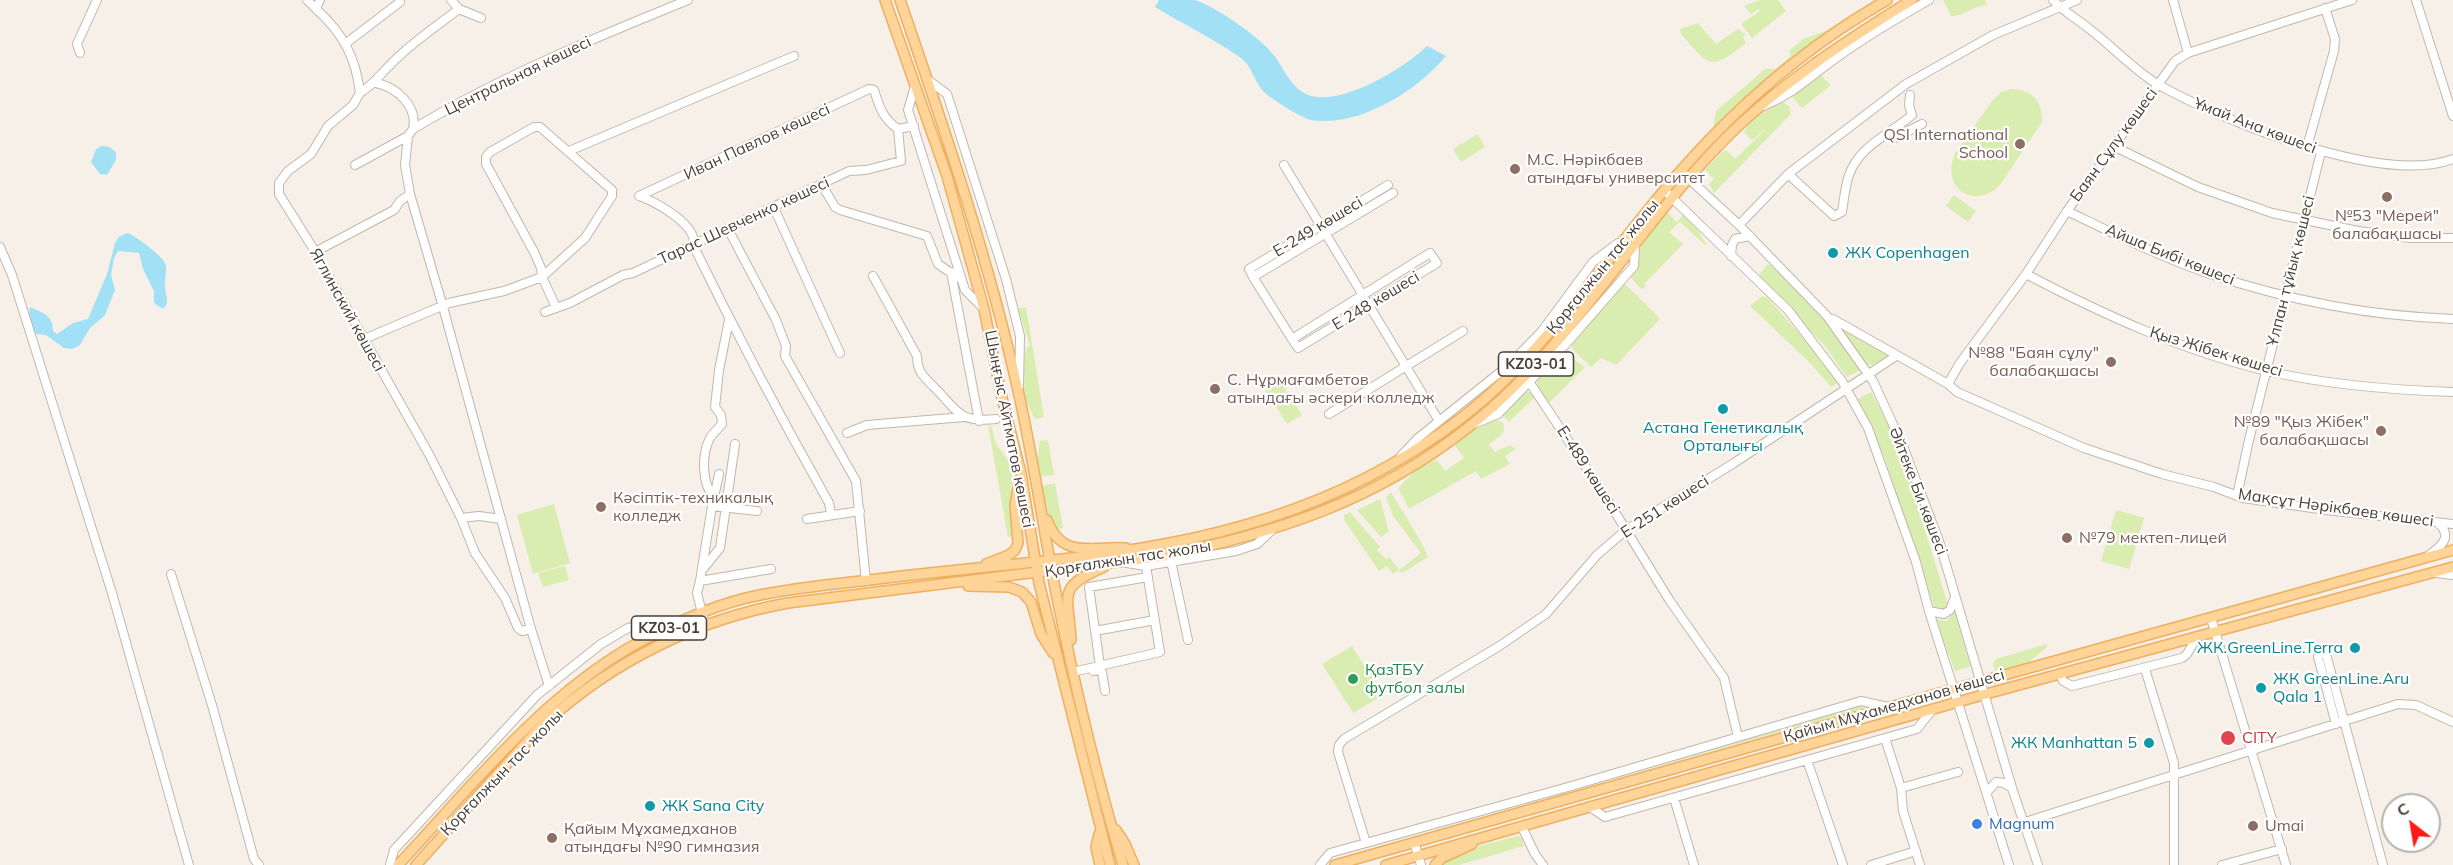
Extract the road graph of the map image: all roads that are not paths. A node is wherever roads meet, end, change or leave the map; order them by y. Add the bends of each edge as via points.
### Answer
1 (97, 0) edge
2 (307, 0) edge
3 (320, 0) edge
4 (451, 0) edge
5 (688, 0) edge
6 (885, 0) edge
7 (900, 0) edge
8 (1887, 0) edge
9 (1912, 0) edge
10 (1929, 0) edge
11 (2077, 0) edge
12 (2173, 0) edge
13 (2352, 0) edge
14 (2416, 0) edge
15 (400, 2) dead end
16 (2056, 3) edge
17 (2325, 8) junction
18 (316, 9) junction
19 (459, 9) junction
20 (481, 18) dead end
21 (345, 44) junction
22 (2188, 52) junction
23 (80, 53) dead end
24 (794, 56) dead end
25 (928, 80) junction
26 (375, 83) junction
27 (2157, 84) junction
28 (915, 86) junction
29 (360, 93) junction
30 (1910, 95) dead end
31 (1756, 109) junction
32 (2453, 116) edge
33 (1922, 124) dead end
34 (914, 126) junction
35 (898, 129) junction
36 (411, 133) junction
37 (1894, 138) dead end
38 (2113, 146) junction
39 (2307, 147) junction
40 (569, 151) junction
41 (2321, 152) junction
42 (2453, 159) edge
43 (355, 165) dead end
44 (1284, 165) dead end
45 (1788, 174) junction
46 (1685, 175) junction
47 (822, 185) junction
48 (1388, 185) dead end
49 (1393, 193) dead end
50 (410, 194) junction
51 (1669, 195) junction
52 (774, 208) junction
53 (2067, 211) junction
54 (2305, 221) junction
55 (1739, 225) junction
56 (728, 229) junction
57 (1322, 229) junction
58 (1750, 236) junction
59 (2453, 238) edge
60 (1624, 239) junction
61 (1635, 244) junction
62 (693, 245) junction
63 (0, 247) edge
64 (315, 252) junction
65 (1731, 256) junction
66 (2026, 273) junction
67 (873, 276) dead end
68 (542, 277) junction
69 (1254, 277) junction
70 (1362, 295) junction
71 (2284, 296) junction
72 (1369, 305) junction
73 (443, 307) junction
74 (556, 307) junction
75 (984, 309) junction
76 (544, 312) dead end
77 (1827, 316) junction
78 (2453, 319) edge
79 (729, 320) junction
80 (1463, 331) dead end
81 (364, 339) junction
82 (1292, 339) junction
83 (840, 353) dead end
84 (1896, 356) junction
85 (1406, 367) junction
86 (2267, 370) junction
87 (1868, 374) junction
88 (1530, 383) junction
89 (1948, 384) junction
90 (1846, 388) junction
91 (2453, 392) edge
92 (1019, 393) junction
93 (1329, 414) dead end
94 (964, 417) junction
95 (996, 419) dead end
96 (979, 421) junction
97 (1439, 421) junction
98 (1470, 426) junction
99 (847, 433) dead end
100 (735, 444) dead end
101 (1397, 461) junction
102 (1021, 472) junction
103 (719, 474) dead end
104 (2237, 496) junction
105 (1040, 500) junction
106 (713, 502) junction
107 (725, 506) junction
108 (860, 511) junction
109 (757, 512) dead end
110 (831, 514) junction
111 (461, 518) junction
112 (501, 519) junction
113 (807, 519) dead end
114 (2438, 523) junction
115 (2453, 524) edge
116 (1272, 530) junction
117 (1626, 530) junction
118 (1144, 547) junction
119 (2453, 550) edge
120 (2425, 558) junction
121 (1116, 561) junction
122 (1172, 561) junction
123 (1036, 563) junction
124 (1051, 566) junction
125 (1146, 566) junction
126 (982, 567) junction
127 (2453, 567) edge
128 (704, 569) junction
129 (771, 569) dead end
130 (2435, 572) junction
131 (1038, 573) junction
132 (171, 574) dead end
133 (2453, 575) edge
134 (1148, 577) junction
135 (700, 581) junction
136 (866, 581) junction
137 (948, 584) junction
138 (1955, 599) junction
139 (1929, 611) junction
140 (702, 613) junction
141 (2211, 618) junction
142 (1155, 620) junction
143 (705, 625) junction
144 (673, 627) junction
145 (531, 629) junction
146 (1095, 631) junction
147 (2215, 632) junction
148 (2197, 637) junction
149 (1188, 640) dead end
150 (1058, 659) junction
151 (1100, 666) junction
152 (2145, 669) junction
153 (1073, 672) junction
154 (2060, 674) junction
155 (1981, 681) junction
156 (549, 686) junction
157 (1954, 688) junction
158 (1105, 691) dead end
159 (1986, 694) junction
160 (1958, 702) junction
161 (1888, 707) junction
162 (1934, 709) junction
163 (2341, 722) junction
164 (2453, 722) edge
165 (1738, 737) junction
166 (1885, 738) junction
167 (2251, 749) junction
168 (1807, 760) junction
169 (1958, 772) dead end
170 (2173, 773) junction
171 (1900, 788) junction
172 (2012, 788) junction
173 (1987, 792) junction
174 (1674, 798) junction
175 (1590, 807) junction
176 (1109, 821) junction
177 (2025, 822) junction
178 (1522, 827) junction
179 (1100, 832) junction
180 (1483, 838) junction
181 (1414, 842) junction
182 (1366, 843) junction
183 (2282, 849) junction
184 (1916, 851) junction
185 (1420, 861) edge
186 (189, 865) edge
187 (259, 865) edge
188 (390, 865) edge
189 (398, 865) edge
190 (416, 865) edge
191 (1100, 865) edge
192 (1110, 865) edge
193 (1123, 865) edge
194 (1134, 865) edge
195 (1320, 865) edge
196 (1335, 865) edge
197 (1386, 865) edge
198 (1436, 865) edge
199 (1543, 865) edge
200 (1694, 865) edge
201 (1842, 865) edge
202 (1871, 865) edge
203 (1920, 865) edge
204 (2009, 865) edge
205 (2038, 865) edge
206 (2175, 865) edge
207 (2222, 865) edge
208 (2286, 865) edge
209 (2383, 865) edge

1 - 23 street via 77,44
2 - 18 street
3 - 18 street
4 - 19 street
5 - 36 street, Центральная көшесі via 608,32 462,100
6 - 28 main road, Шыңғыс Айтматов көшесі
7 - 25 main road, Шыңғыс Айтматов көшесі
8 - 46 main road, Қорғалжын тас жолы / KZ03-01 via 1772,82 1709,140
9 - 31 main road, Қорғалжын тас жолы / KZ03-01 via 1834,50
10 - 31 street via 1880,27 1784,98
11 - 16 street
12 - 22 street
13 - 17 street, Баян Сұлу көшесі
14 - 32 street
15 - 21 street
16 - 27 street, Ұмай Ана көшесі
16 - 45 street via 1906,84
17 - 22 street, Баян Сұлу көшесі
17 - 39 street via 2335,39 2334,51
18 - 21 street
19 - 20 street
19 - 26 street via 387,68
21 - 29 street via 353,56
22 - 27 street, Баян Сұлу көшесі via 2175,61
24 - 40 street
25 - 92 main road, Шыңғыс Айтматов көшесі via 978,233
25 - 92 street via 947,94 1006,279 1020,336
26 - 29 street
26 - 36 street via 392,89 411,107 416,117
27 - 38 street, Баян Сұлу көшесі
27 - 39 street, Ұмай Ана көшесі via 2223,116
28 - 34 street via 908,110
28 - 75 main road, Шыңғыс Айтматов көшесі via 947,176
29 - 64 street, Яглинский көшесі via 353,105 328,126 311,154 288,171 277,189
30 - 45 street via 1912,115 1873,142 1858,158 1848,176 1842,212 1834,216
31 - 46 main road, Қорғалжын тас жолы / KZ03-01
33 - 37 street
34 - 35 street
34 - 75 street via 965,290
35 - 47 street, Тарас Шевченко көшесі via 901,161 854,169
35 - 62 street, Иван Павлов көшесі via 886,119 874,90 868,89 639,196 664,208 692,232
36 - 43 street, Центральная көшесі
36 - 50 street via 405,165
38 - 53 street, Баян Сұлу көшесі
38 - 54 street via 2198,187
39 - 41 street, Ұмай Ана көшесі
40 - 68 street via 608,185 612,196 585,238
40 - 68 street via 540,127 534,127 486,157 486,164 534,252
41 - 42 street, Ұмай Ана көшесі via 2423,166
41 - 54 street, Ұлпан тұйық көшесі
44 - 57 street
45 - 55 street
46 - 51 main road, Қорғалжын тас жолы / KZ03-01
46 - 55 street, Әйтеке Би көшесі
47 - 52 street, Тарас Шевченко көшесі
47 - 96 street via 840,210 927,236 938,264 954,274
48 - 57 street, Е-249 көшесі
49 - 57 street
50 - 64 street via 394,210
50 - 73 street
51 - 60 main road, Қорғалжын тас жолы / KZ03-01
51 - 61 main road, Қорғалжын тас жолы / KZ03-01
51 - 65 street, Әйтеке Би көшесі
52 - 56 street, Тарас Шевченко көшесі
52 - 83 street
53 - 66 street, Баян Сұлу көшесі
53 - 71 street, Айша Бибі көшесі via 2209,274
54 - 59 street via 2411,238
54 - 71 street, Ұлпан тұйық көшесі
55 - 58 street, Әйтеке Би көшесі
56 - 62 street, Тарас Шевченко көшесі
56 - 108 street via 776,320 786,346 785,356 856,481
57 - 69 street
57 - 69 street, Е-249 көшесі via 1249,269
57 - 70 street
58 - 65 street via 1735,239
58 - 77 street, Әйтеке Би көшесі
60 - 97 street via 1593,262 1542,331 1509,365
60 - 101 main road, Қорғалжын тас жолы / KZ03-01 via 1545,338 1509,376 1450,425
61 - 88 street via 1634,266
61 - 98 main road, Қорғалжын тас жолы / KZ03-01 via 1565,333
62 - 74 street, Тарас Шевченко көшесі
62 - 79 street
63 - 186 street via 112,593
64 - 81 street, Яглинский көшесі
65 - 90 street, Әйтеке Би көшесі via 1788,310
66 - 86 street, Қыз Жібек көшесі via 2135,327
66 - 89 street, Баян Сұлу көшесі
67 - 94 street via 917,356 919,372
68 - 73 street
68 - 74 street
69 - 82 street
70 - 72 street
70 - 72 street, Е 248 көшесі via 1430,253 1437,263
70 - 82 street, Е 248 көшесі
71 - 78 street, Айша Бибі көшесі via 2359,310
71 - 86 street, Ұлпан тұйық көшесі
72 - 82 street, Е 248 көшесі via 1298,348
72 - 85 street
73 - 81 street
73 - 112 street
74 - 76 street, Тарас Шевченко көшесі
75 - 102 main road, Шыңғыс Айтматов көшесі
77 - 84 street, Мақсұт Нәрікбаев көшесі
77 - 87 street, Әйтеке Би көшесі
79 - 106 street via 715,407 722,424 707,446 705,482
79 - 110 street via 829,503
80 - 85 street
81 - 111 street, Яглинский көшесі
84 - 87 street, Е-251 көшесі
84 - 89 street, Мақсұт Нәрікбаев көшесі
85 - 93 street
85 - 97 street
86 - 91 street, Қыз Жібек көшесі via 2365,387
86 - 104 street, Ұлпан тұйық көшесі
87 - 90 street, Е-251 көшесі
87 - 138 street, Әйтеке Би көшесі via 1903,446 1931,518
88 - 98 street via 1498,414
88 - 117 street, Е-489 көшесі
89 - 104 street, Мақсұт Нәрікбаев көшесі via 1957,392 2084,448
90 - 117 street, Е-251 көшесі via 1734,464
90 - 139 street, Әйтеке Би көшесі via 1868,428 1891,488
92 - 105 main road, Шыңғыс Айтматов көшесі
94 - 96 street
94 - 99 street via 867,425
95 - 96 street
97 - 101 street
98 - 116 main road, Қорғалжын тас жолы / KZ03-01 via 1422,461 1378,486 1302,521
100 - 107 street
101 - 118 main road, Қорғалжын тас жолы / KZ03-01 via 1270,519 1204,537
102 - 123 main road, Шыңғыс Айтматов көшесі
102 - 126 main road via 1015,506 1018,543 1009,555
103 - 106 street
104 - 114 street, Мақсұт Нәрікбаев көшесі
105 - 118 main road via 1052,530 1068,546
105 - 124 main road, Шыңғыс Айтматов көшесі
106 - 107 street
106 - 128 street
107 - 109 street
107 - 128 street via 720,548
108 - 110 street
108 - 136 street
110 - 113 street
111 - 112 street
111 - 145 street, Яглинский көшесі via 475,553 505,598 519,630
112 - 145 street
114 - 115 street, Мақсұт Нәрікбаев көшесі
114 - 120 street via 2445,528 2444,545
116 - 121 main road, Қорғалжын тас жолы / KZ03-01 via 1158,558
116 - 122 street via 1257,543 1236,551
117 - 165 street, Е-489 көшесі via 1724,678
117 - 182 street, Е-251 көшесі via 1597,555 1546,614 1339,745
118 - 124 main road, Қорғалжын тас жолы / KZ03-01
119 - 120 main road, Қайым Мұхамедханов көшесі
120 - 141 main road, Қайым Мұхамедханов көшесі
121 - 124 main road, Қорғалжын тас жолы / KZ03-01
121 - 125 street
121 - 153 main road via 1071,585 1068,605
122 - 125 street
122 - 149 street
123 - 124 main road, Қорғалжын тас жолы / KZ03-01
123 - 126 main road, Қорғалжын тас жолы / KZ03-01
123 - 131 main road, Шыңғыс Айтматов көшесі
124 - 131 main road, Қорғалжын тас жолы / KZ03-01
124 - 153 main road, Шыңғыс Айтматов көшесі
125 - 134 street
126 - 136 main road, Қорғалжын тас жолы / KZ03-01
127 - 130 main road, Қайым Мұхамедханов көшесі
128 - 135 street
129 - 135 street
130 - 133 street
130 - 147 main road, Қайым Мұхамедханов көшесі
131 - 137 main road, Қорғалжын тас жолы / KZ03-01
131 - 150 main road, Шыңғыс Айтматов көшесі
132 - 187 street via 254,859
134 - 142 street
134 - 146 street via 1089,587
135 - 140 street via 697,593
136 - 140 main road, Қорғалжын тас жолы / KZ03-01 via 755,595
137 - 143 main road, Қорғалжын тас жолы / KZ03-01 via 788,603 753,609
137 - 150 main road via 1009,587 1022,592 1031,602 1041,634
138 - 139 street via 1946,613
138 - 155 street, Әйтеке Би көшесі
139 - 157 street, Әйтеке Би көшесі
140 - 143 street
140 - 144 main road, Қорғалжын тас жолы / KZ03-01
141 - 147 street
141 - 155 main road, Қайым Мұхамедханов көшесі
142 - 146 street
142 - 151 street via 1160,652
143 - 190 main road, Қорғалжын тас жолы / KZ03-01 via 601,678 544,724
144 - 156 street via 642,624 628,628 601,644
144 - 189 main road, Қорғалжын тас жолы / KZ03-01 via 630,648 541,713
145 - 156 street
146 - 151 street
147 - 148 main road, Қайым Мұхамедханов көшесі
147 - 167 street
148 - 152 street via 2182,658
148 - 154 main road, Қайым Мұхамедханов көшесі
150 - 179 main road, Шыңғыс Айтматов көшесі
151 - 153 street
152 - 154 street via 2072,686
152 - 170 street via 2174,764
153 - 158 street via 1100,670
153 - 176 main road, Шыңғыс Айтматов көшесі
154 - 159 main road, Қайым Мұхамедханов көшесі
155 - 157 main road, Қайым Мұхамедханов көшесі
155 - 159 street, Әйтеке Би көшесі
156 - 188 street via 394,850
157 - 160 street, Әйтеке Би көшесі
157 - 161 main road, Қайым Мұхамедханов көшесі
159 - 160 main road, Қайым Мұхамедханов көшесі
159 - 172 street, Әйтеке Би көшесі
160 - 162 main road, Қайым Мұхамедханов көшесі
160 - 173 street, Әйтеке Би көшесі
161 - 165 street via 1861,701
161 - 181 main road, Қайым Мұхамедханов көшесі
162 - 166 street via 1917,729
162 - 175 main road, Қайым Мұхамедханов көшесі
163 - 163 street via 2326,654 2321,654 2318,657
163 - 164 street via 2398,704 2429,709
163 - 167 street
163 - 209 street
165 - 182 street
166 - 168 street
166 - 171 street
167 - 170 street
167 - 183 street
168 - 174 street
168 - 201 street
169 - 171 street
170 - 177 street
170 - 206 street
171 - 184 street
172 - 173 street via 1996,782
172 - 177 street, Әйтеке Би көшесі
173 - 204 street, Әйтеке Би көшесі
174 - 175 street via 1605,818
174 - 200 street
175 - 178 main road, Қайым Мұхамедханов көшесі
176 - 193 main road, Шыңғыс Айтматов көшесі
176 - 194 main road
177 - 205 street, Әйтеке Би көшесі
178 - 180 main road, Қайым Мұхамедханов көшесі
178 - 199 street
179 - 191 main road via 1096,847
179 - 192 main road, Шыңғыс Айтматов көшесі
180 - 185 main road, Қайым Мұхамедханов көшесі
180 - 198 main road via 1442,858
181 - 185 street
181 - 196 main road, Қайым Мұхамедханов көшесі
182 - 195 street via 1330,853
183 - 207 street
183 - 208 street
184 - 202 street
184 - 203 street
185 - 197 main road, Қайым Мұхамедханов көшесі

